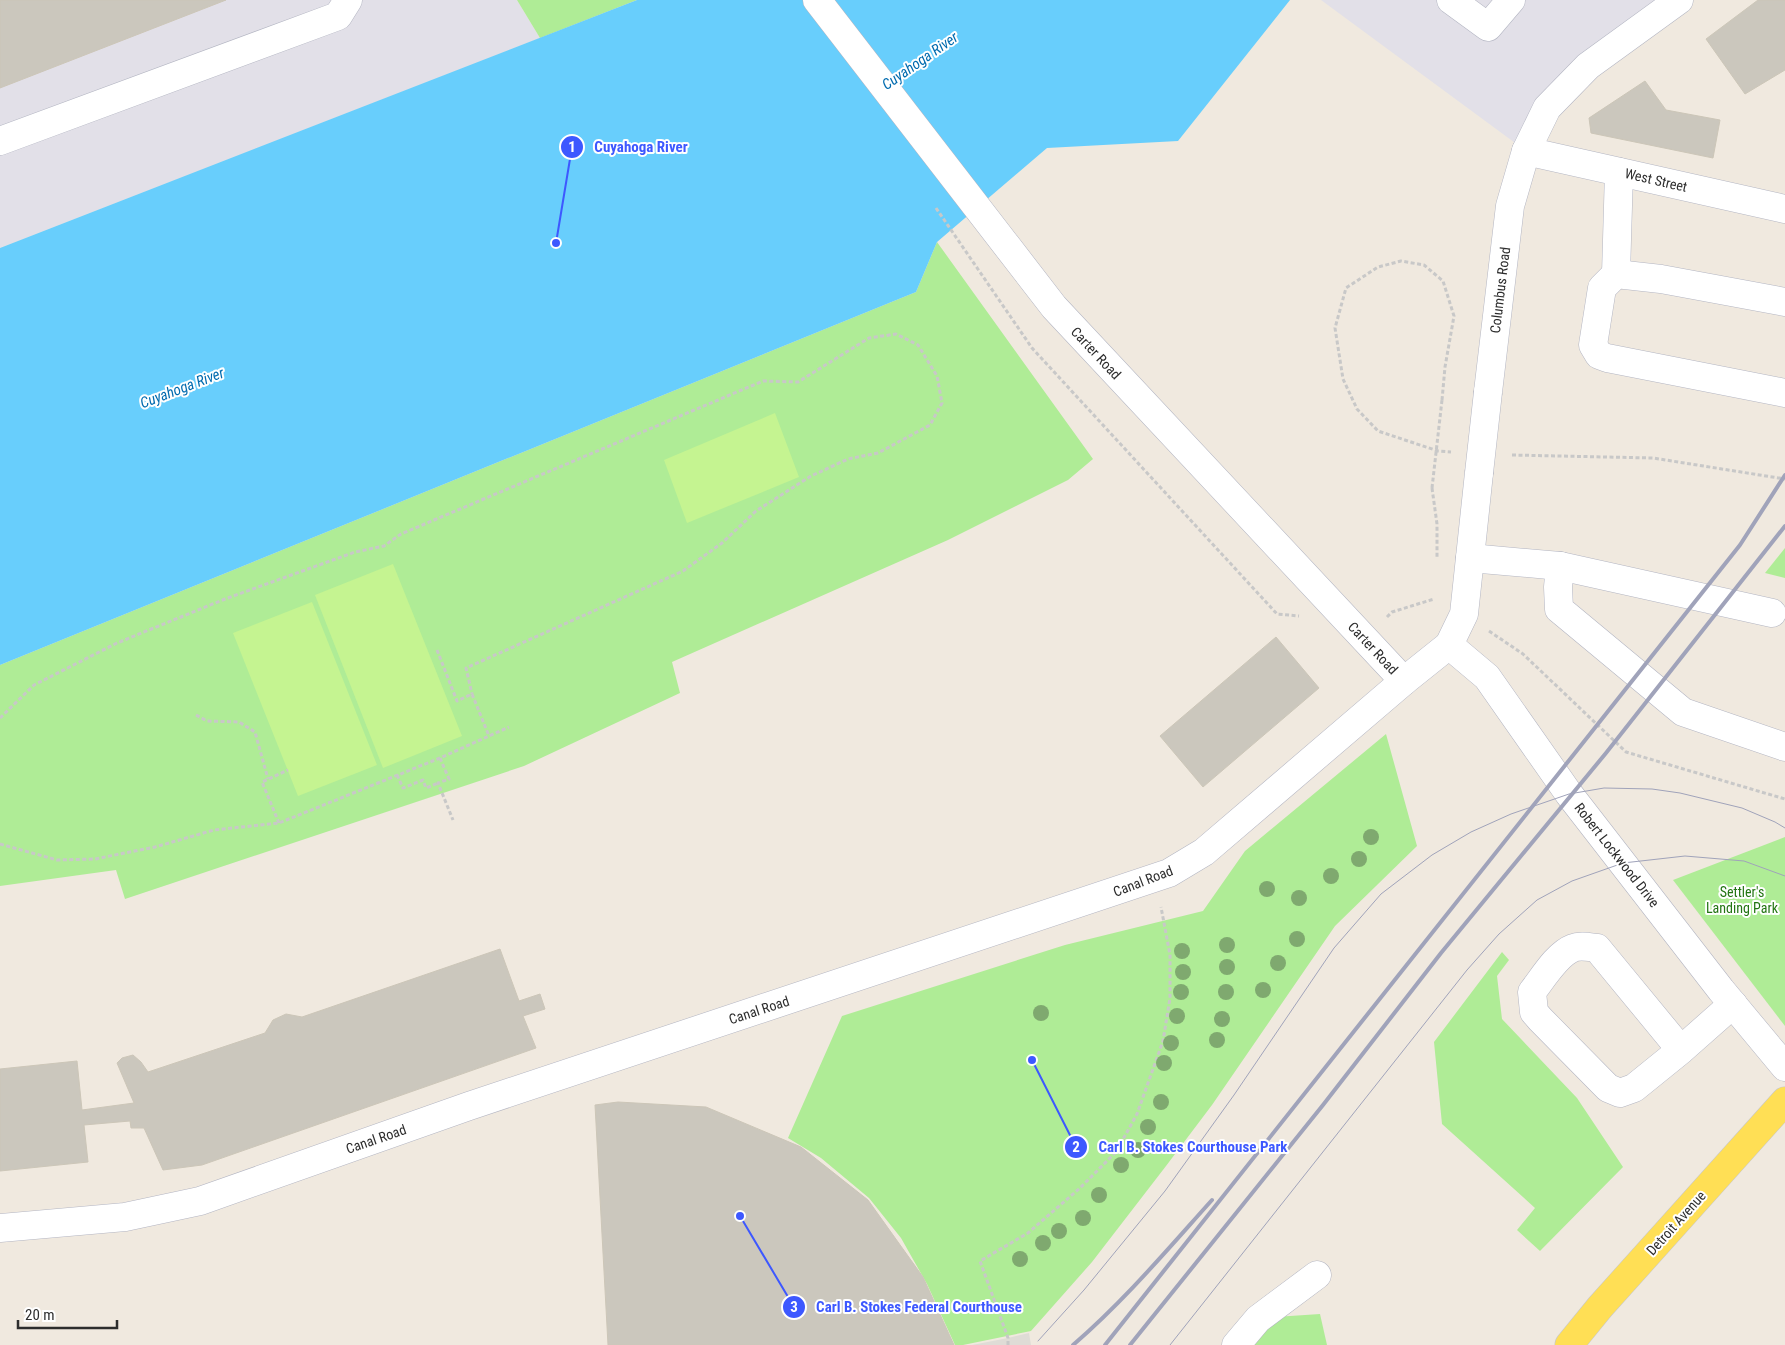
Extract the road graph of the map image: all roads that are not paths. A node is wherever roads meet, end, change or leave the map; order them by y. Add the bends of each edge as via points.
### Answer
1 (348, 0) edge
2 (817, 0) edge
3 (1451, 0) edge
4 (1511, 0) edge
5 (1679, 0) edge
6 (0, 141) edge
7 (1526, 151) junction
8 (1619, 172) junction
9 (1785, 209) edge
10 (1616, 274) junction
11 (1785, 302) edge
12 (1785, 393) edge
13 (1470, 558) junction
14 (1560, 566) junction
15 (1772, 613) dead end
16 (1449, 645) junction
17 (1404, 681) junction
18 (1785, 747) edge
19 (1733, 1004) junction
20 (1681, 1050) junction
21 (1785, 1067) edge
22 (1785, 1101) edge
23 (0, 1228) edge
24 (1317, 1275) dead end
25 (1236, 1345) edge
26 (1569, 1345) edge

1 - 6 street via 338,16
2 - 17 street, Carter Road via 1054,307
3 - 4 street via 1488,27
5 - 7 street, Columbus Road via 1588,66 1547,108
7 - 8 street, West Street
7 - 13 street, Columbus Road, bridge via 1510,206
8 - 9 street, West Street
8 - 10 street
10 - 11 street
10 - 12 street via 1602,288 1593,345 1599,355
13 - 14 street
13 - 16 street, Columbus Road via 1464,614
14 - 15 street
14 - 18 street via 1559,608 1683,712
16 - 17 street, Canal Road
16 - 19 street, Robert Lockwood Drive via 1487,677 1569,794
17 - 23 street, Canal Road via 1204,852 1169,873 469,1106 200,1201 125,1217
19 - 20 street
19 - 21 street, Robert Lockwood Drive
20 - 20 street via 1634,1088 1620,1093 1608,1088 1540,1019 1534,1012 1532,992 1558,959 1573,948 1597,948
22 - 26 main road, Detroit Avenue
24 - 25 street via 1258,1319

